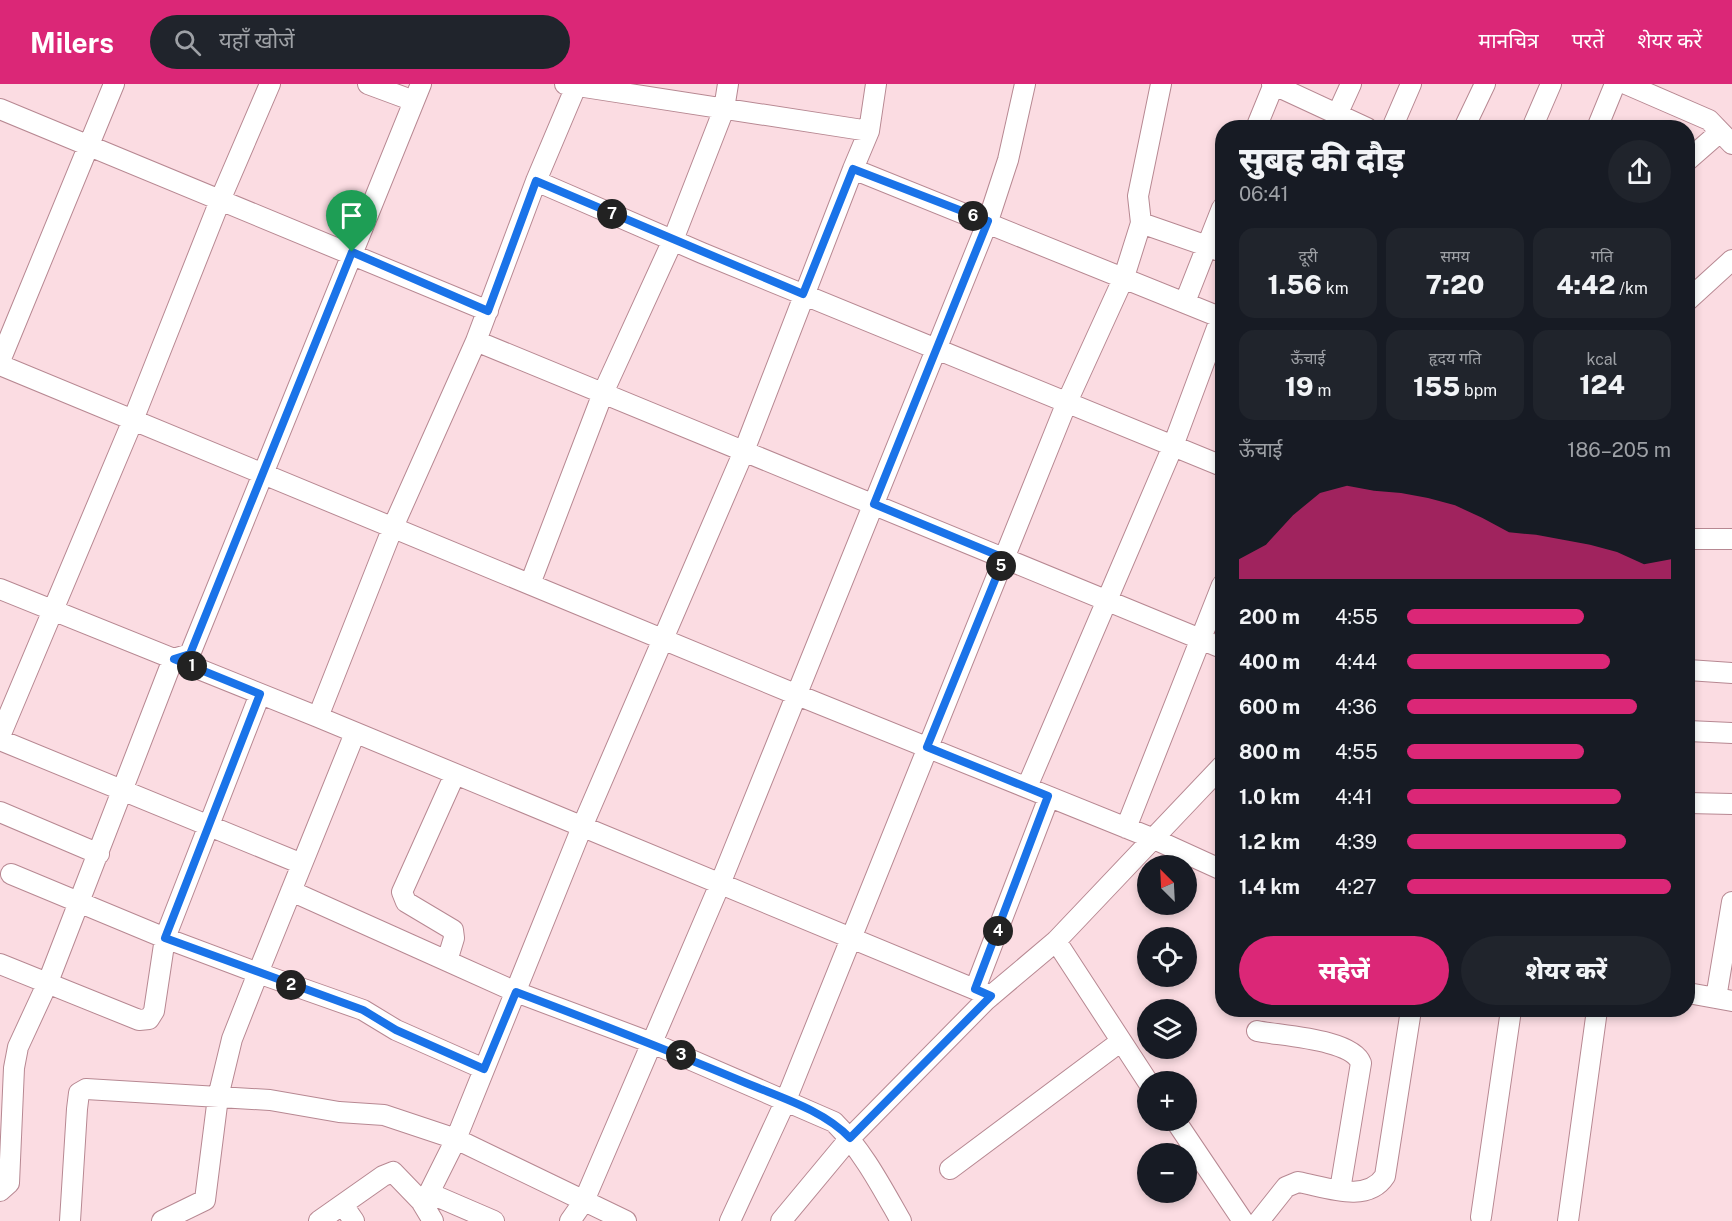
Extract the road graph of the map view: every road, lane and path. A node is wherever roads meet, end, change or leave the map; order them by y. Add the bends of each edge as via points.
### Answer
1 (114, 84) edge
2 (270, 84) edge
3 (368, 84) edge
4 (728, 84) edge
5 (876, 84) edge
6 (1025, 84) edge
7 (1161, 84) edge
8 (1273, 84) edge
9 (1351, 84) edge
10 (1411, 84) edge
11 (1485, 84) edge
12 (1551, 84) edge
13 (1615, 84) edge
14 (1626, 84) edge
15 (573, 85) edge
16 (418, 93) edge
17 (0, 109) edge
18 (723, 109) junction
19 (1259, 120) edge
20 (1333, 120) edge
21 (1335, 120) edge
22 (1395, 120) edge
23 (1468, 120) edge
24 (1535, 120) edge
25 (1600, 120) edge
26 (869, 131) junction
27 (1726, 138) edge
28 (90, 144) junction
29 (1695, 156) edge
30 (853, 169) junction
31 (536, 181) junction
32 (221, 198) junction
33 (988, 221) junction
34 (1141, 222) junction
35 (673, 240) junction
36 (1215, 249) edge
37 (352, 252) junction
38 (1732, 260) edge
39 (1124, 277) junction
40 (803, 294) junction
41 (1695, 294) edge
42 (1185, 302) junction
43 (488, 311) junction
44 (1215, 314) edge
45 (1215, 335) edge
46 (476, 341) junction
47 (935, 348) junction
48 (0, 363) edge
49 (603, 393) junction
50 (1067, 402) junction
51 (133, 420) junction
52 (1173, 446) junction
53 (744, 451) junction
54 (1215, 463) edge
55 (263, 474) junction
56 (874, 504) junction
57 (393, 528) junction
58 (1695, 539) edge
59 (1732, 539) edge
60 (1004, 558) junction
61 (530, 584) junction
62 (0, 589) edge
63 (1107, 601) junction
64 (1215, 602) edge
65 (52, 610) junction
66 (664, 639) junction
67 (1200, 639) junction
68 (1215, 645) edge
69 (174, 659) junction
70 (1695, 670) edge
71 (1732, 672) edge
72 (260, 694) junction
73 (795, 694) junction
74 (318, 717) junction
75 (1695, 731) edge
76 (355, 733) junction
77 (1732, 733) edge
78 (0, 738) edge
79 (927, 747) junction
80 (455, 774) junction
81 (1215, 774) edge
82 (1027, 787) junction
83 (122, 790) junction
84 (1048, 796) junction
85 (1695, 802) edge
86 (1732, 804) edge
87 (0, 812) edge
88 (211, 826) junction
89 (582, 827) junction
90 (1126, 828) junction
91 (1154, 839) junction
92 (99, 854) junction
93 (302, 864) junction
94 (1215, 867) edge
95 (11, 874) dead end
96 (720, 884) junction
97 (291, 891) junction
98 (1732, 902) edge
99 (78, 903) junction
100 (165, 938) junction
101 (852, 940) junction
102 (1056, 941) junction
103 (447, 962) junction
104 (0, 964) edge
105 (258, 973) junction
106 (48, 982) junction
107 (516, 992) junction
108 (983, 993) junction
109 (1695, 994) edge
110 (1724, 1000) edge
111 (1410, 1017) edge
112 (1510, 1017) edge
113 (1596, 1017) edge
114 (1257, 1031) dead end
115 (1120, 1042) junction
116 (652, 1043) junction
117 (484, 1069) junction
118 (1140, 1071) edge
119 (218, 1097) junction
120 (786, 1100) junction
121 (1182, 1131) edge
122 (850, 1138) junction
123 (456, 1139) junction
124 (950, 1169) dead end
125 (1340, 1190) junction
126 (0, 1191) edge
127 (425, 1197) junction
128 (584, 1202) junction
129 (348, 1213) edge
130 (1481, 1217) dead end
131 (70, 1221) edge
132 (162, 1221) edge
133 (319, 1221) edge
134 (433, 1221) edge
135 (494, 1221) edge
136 (570, 1221) edge
137 (626, 1221) edge
138 (730, 1221) edge
139 (781, 1221) edge
140 (901, 1221) edge
141 (1243, 1221) edge
142 (1259, 1221) edge
143 (1568, 1221) edge

1 - 28 street
2 - 32 street
3 - 16 street
4 - 18 street
5 - 26 street
6 - 33 street via 1008,160
7 - 34 street via 1138,196
8 - 19 street
8 - 20 street
9 - 21 street
10 - 22 street
11 - 23 street
12 - 24 street
13 - 25 street
14 - 27 street via 1709,120
15 - 18 street
15 - 31 street
16 - 37 street
17 - 28 street
18 - 26 street
18 - 35 street
26 - 30 street
27 - 29 street
28 - 32 street
28 - 48 street
30 - 33 street
30 - 40 street
31 - 35 street
31 - 43 street
32 - 37 street
32 - 51 street
33 - 39 street
33 - 47 street
34 - 36 street
34 - 39 street
35 - 40 street
35 - 49 street
36 - 42 street
37 - 43 street
37 - 55 street
38 - 41 street
39 - 42 street
39 - 50 street
40 - 47 street
40 - 53 street
42 - 44 street
43 - 46 street
45 - 52 street
46 - 49 street
46 - 57 street
47 - 50 street
47 - 56 street
48 - 51 street
49 - 53 street
49 - 61 street
50 - 52 street
50 - 60 street
51 - 55 street
51 - 65 street
52 - 54 street
52 - 63 street
53 - 56 street
53 - 66 street
55 - 57 street
55 - 69 street via 190,654
56 - 60 street
56 - 73 street
57 - 61 street
57 - 74 street
58 - 59 street
60 - 63 street
60 - 79 street
61 - 66 street
62 - 65 street
63 - 67 street
63 - 82 street
64 - 67 street
65 - 69 street
65 - 78 street
66 - 73 street
66 - 89 street
67 - 68 street
67 - 90 street
69 - 72 street
69 - 83 street
70 - 71 street
72 - 74 street
72 - 88 street
73 - 79 street
73 - 96 street
74 - 76 street
75 - 77 street
76 - 80 street
76 - 93 street
78 - 83 street
79 - 82 street
79 - 101 street
80 - 89 street
80 - 103 street via 402,892 406,902 453,930
81 - 91 street
82 - 84 street
83 - 88 street
83 - 92 street
84 - 90 street
84 - 108 street
85 - 86 street
87 - 92 street
88 - 93 street
88 - 100 street
89 - 96 street
89 - 107 street
90 - 91 street
91 - 94 street
91 - 102 street
92 - 99 street
93 - 97 street
95 - 99 street
96 - 101 street
96 - 116 street
97 - 103 street
97 - 105 street
98 - 110 street
99 - 100 street
99 - 106 street
100 - 105 street
100 - 106 street via 154,1011 149,1019 140,1020
101 - 108 street
101 - 120 street
102 - 108 street
102 - 115 street
103 - 107 street
104 - 106 street
105 - 117 street via 363,1010 396,1030
105 - 119 street via 232,1039
106 - 126 street via 16,1056 9,1184
107 - 116 street
107 - 117 street
108 - 122 street
109 - 110 street
111 - 125 street via 1384,1176 1379,1185 1368,1191
112 - 130 street
113 - 143 street
114 - 125 street via 1329,1044 1359,1056
115 - 118 street
115 - 124 street
116 - 120 street
116 - 128 street
117 - 123 street
119 - 123 street via 384,1115
119 - 131 street via 86,1089 80,1092
119 - 132 street via 205,1200
120 - 122 street via 834,1122
120 - 138 street
121 - 141 street
122 - 139 street
122 - 140 street
123 - 127 street
123 - 128 street
125 - 142 street via 1290,1184
127 - 129 street via 393,1172 383,1176
127 - 134 street
127 - 135 street
128 - 136 street
128 - 137 street
129 - 133 street

